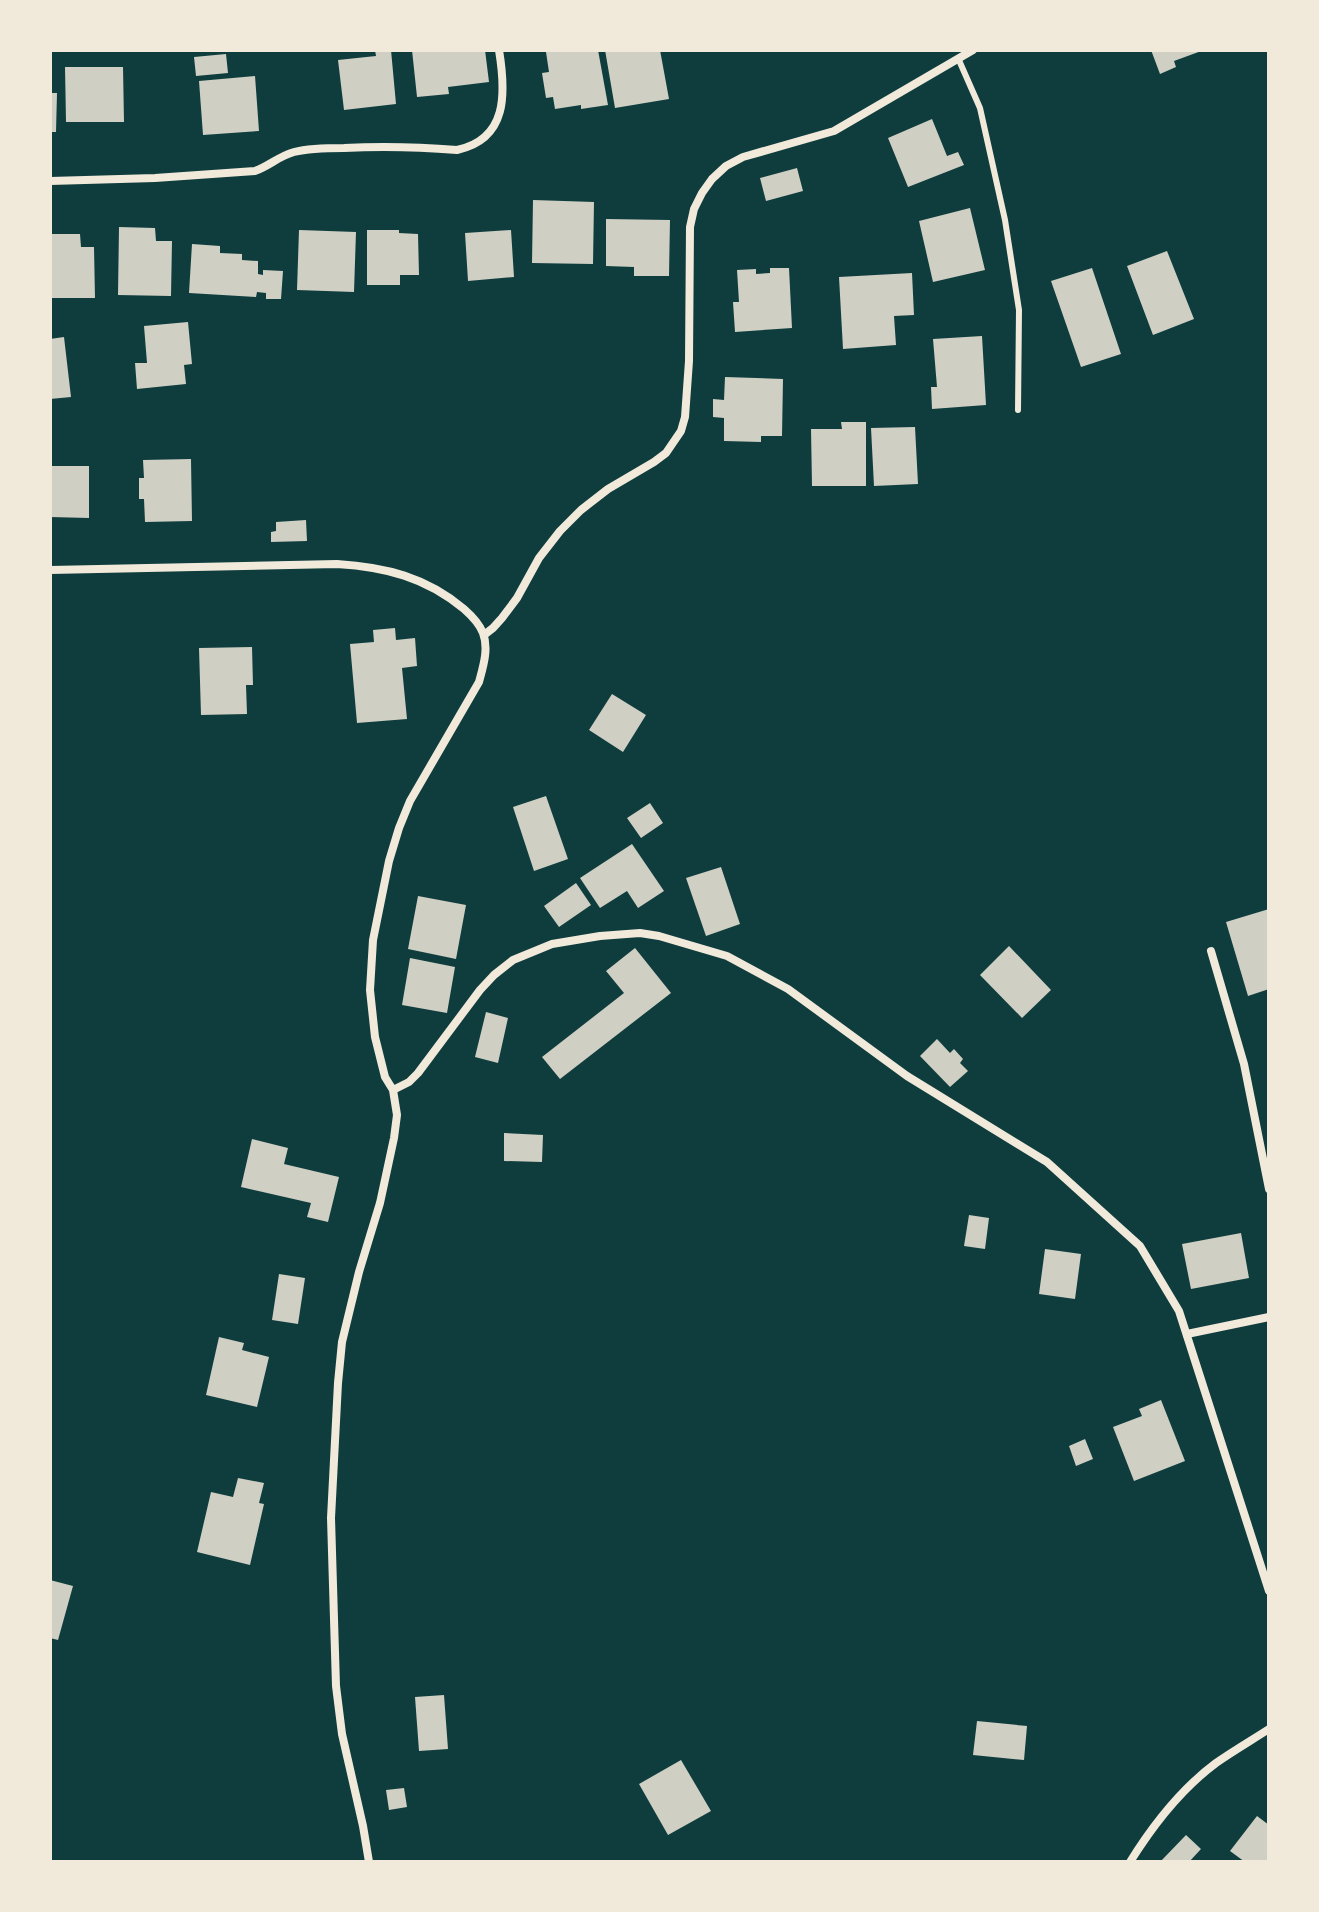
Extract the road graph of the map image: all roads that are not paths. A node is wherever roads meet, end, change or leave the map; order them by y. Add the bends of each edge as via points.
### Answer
1 (499, 50) edge
2 (973, 50) edge
3 (958, 58) junction
4 (50, 181) edge
5 (1018, 410) dead end
6 (50, 570) edge
7 (484, 635) junction
8 (1211, 951) dead end
9 (393, 1090) junction
10 (1269, 1189) edge
11 (1269, 1317) edge
12 (1187, 1334) junction
13 (1269, 1591) edge
14 (1269, 1729) edge
15 (369, 1862) edge
16 (1130, 1862) edge

1 - 4 street via 503,72 498,120 471,147 322,148 286,154 255,171
2 - 3 street
3 - 5 lane via 980,108 1005,220 1019,310
3 - 7 street via 834,131 743,157 712,179 690,227 689,361 681,431 666,453 608,489 560,531 517,598
6 - 7 street via 368,566 436,589 475,619
7 - 9 street via 479,682 410,801 379,903 370,990 375,1037
8 - 10 street via 1244,1064
9 - 12 street via 418,1073 494,975 533,950 640,933 727,956 788,989 907,1076 1047,1162 1140,1246
9 - 15 street via 394,1138 342,1342 331,1518 336,1686
11 - 12 street
12 - 13 street
14 - 16 street via 1195,1781

